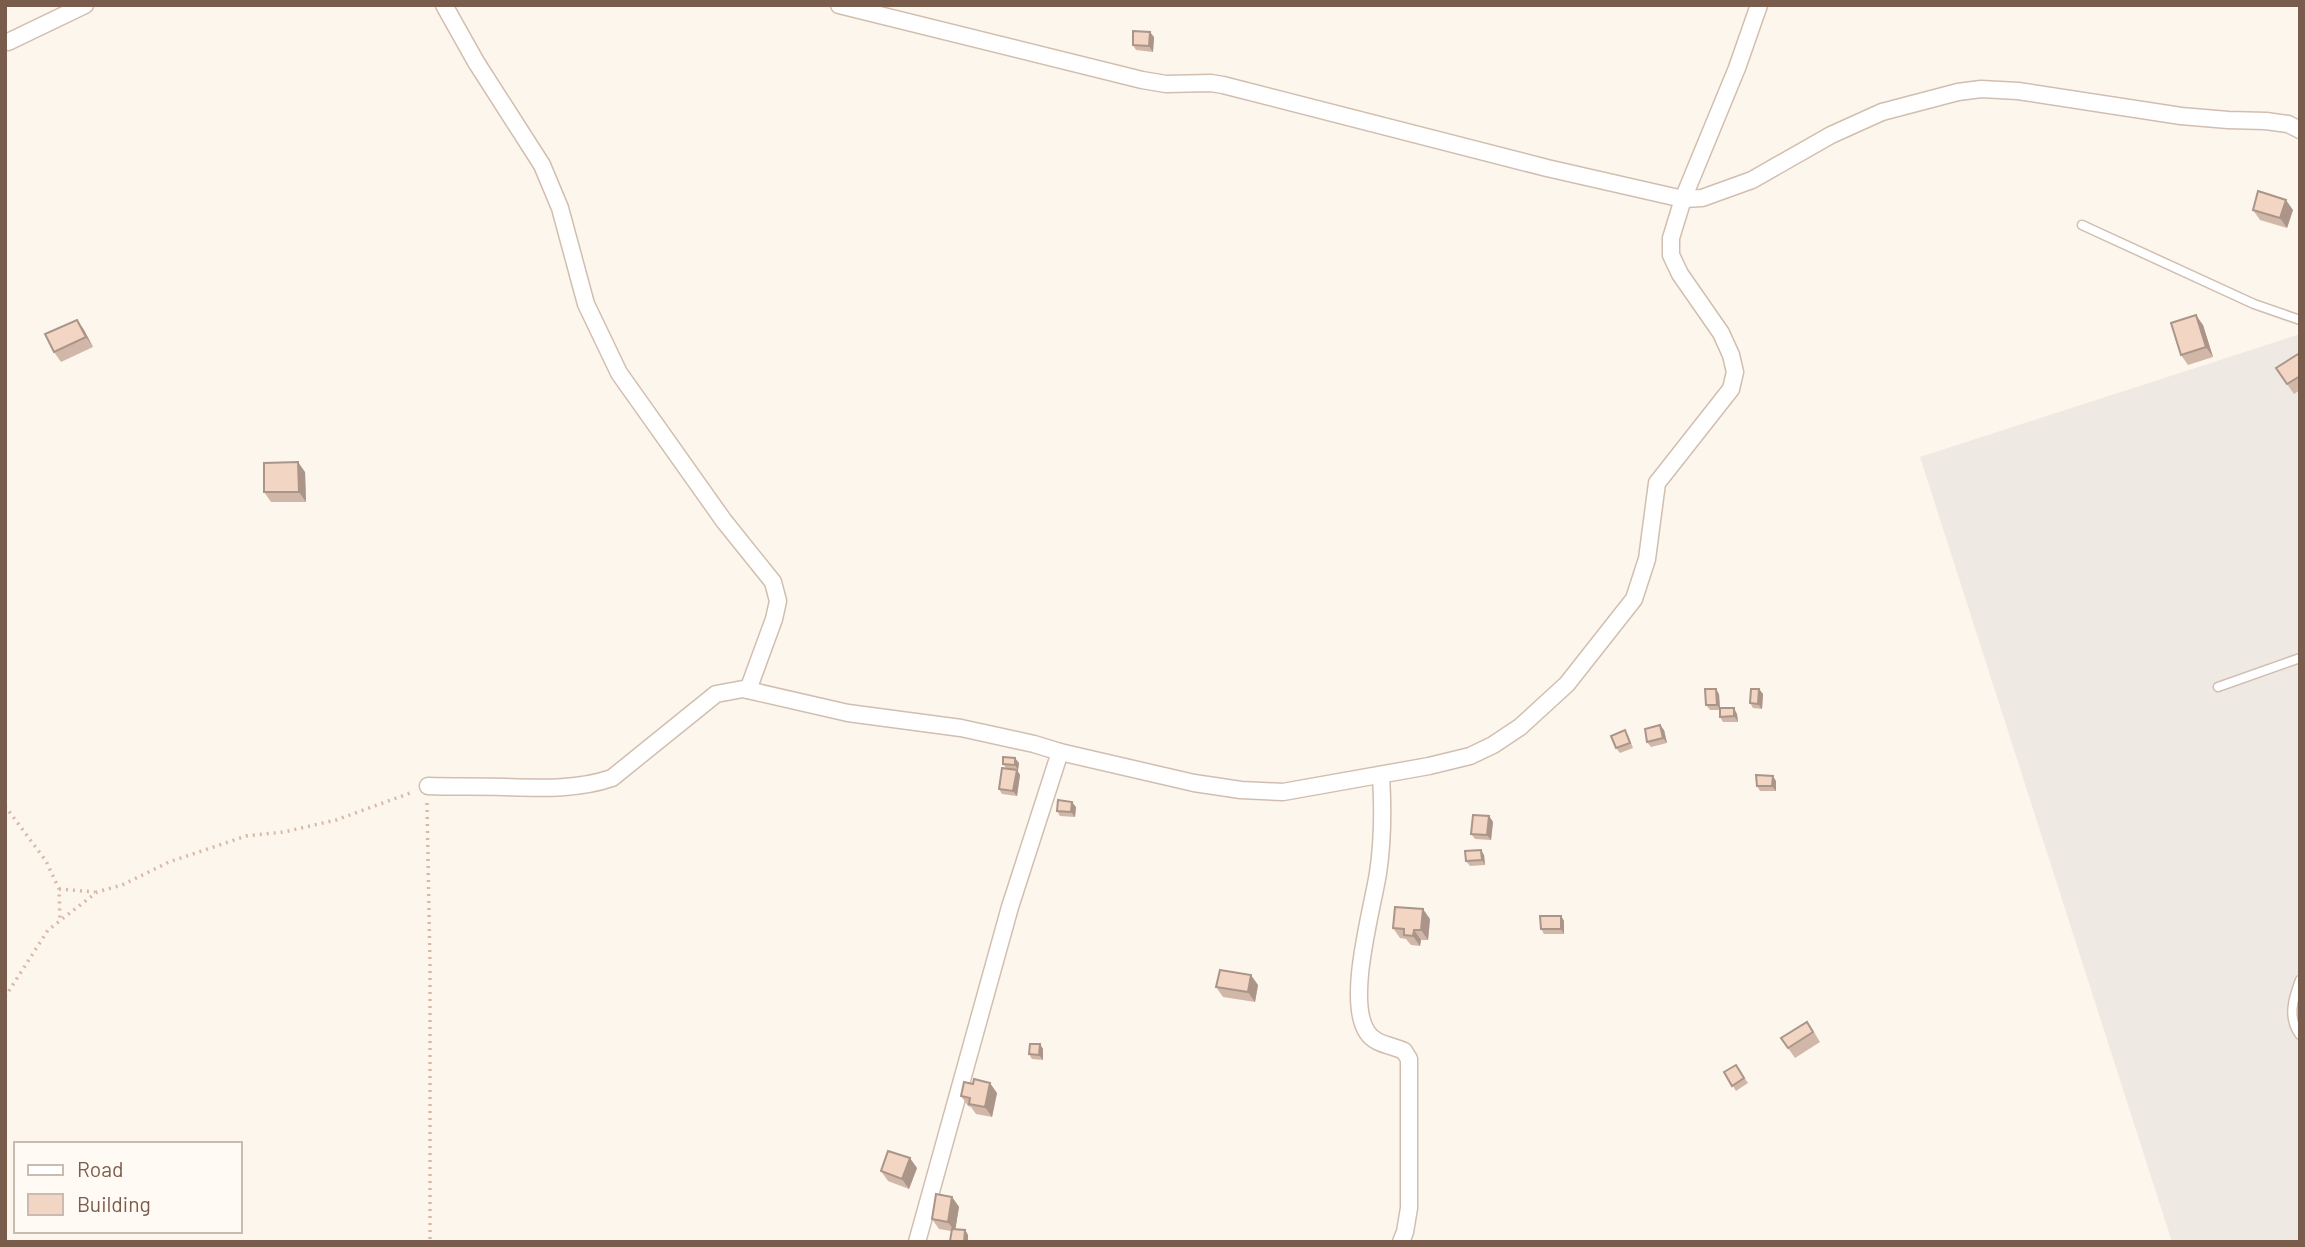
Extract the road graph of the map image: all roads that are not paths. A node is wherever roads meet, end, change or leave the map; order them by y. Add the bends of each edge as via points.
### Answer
1 (85, 5) edge
2 (444, 5) edge
3 (839, 5) edge
4 (1759, 5) edge
5 (8, 43) dead end
6 (2300, 130) edge
7 (1683, 199) junction
8 (2082, 225) dead end
9 (2300, 320) edge
10 (2300, 658) edge
11 (2218, 687) dead end
12 (748, 690) junction
13 (1060, 752) junction
14 (1381, 776) junction
15 (428, 786) road end
16 (2300, 980) edge
17 (2300, 1035) edge
18 (917, 1242) edge
19 (1401, 1242) edge

1 - 5 street
2 - 12 street via 542,165 561,208 586,304 618,373 724,522 773,582 778,601 774,620
3 - 7 street via 1142,80 1223,85
4 - 7 street
6 - 7 street via 2266,121 2181,116 1981,89 1882,112 1752,180 1702,198
7 - 14 street via 1671,238 1671,255 1721,333 1735,372 1731,389 1657,483 1647,559 1634,599 1567,684 1511,733 1470,756
8 - 9 lane via 2254,304
10 - 11 lane
12 - 13 street via 848,713 961,728
12 - 15 street via 716,694 612,778 599,783 529,788
13 - 14 street via 1194,783 1263,791 1303,790
13 - 18 street via 1010,907
14 - 19 street via 1382,836 1359,1006 1368,1035 1404,1051 1409,1059 1409,1208
16 - 17 lane via 2292,1018

